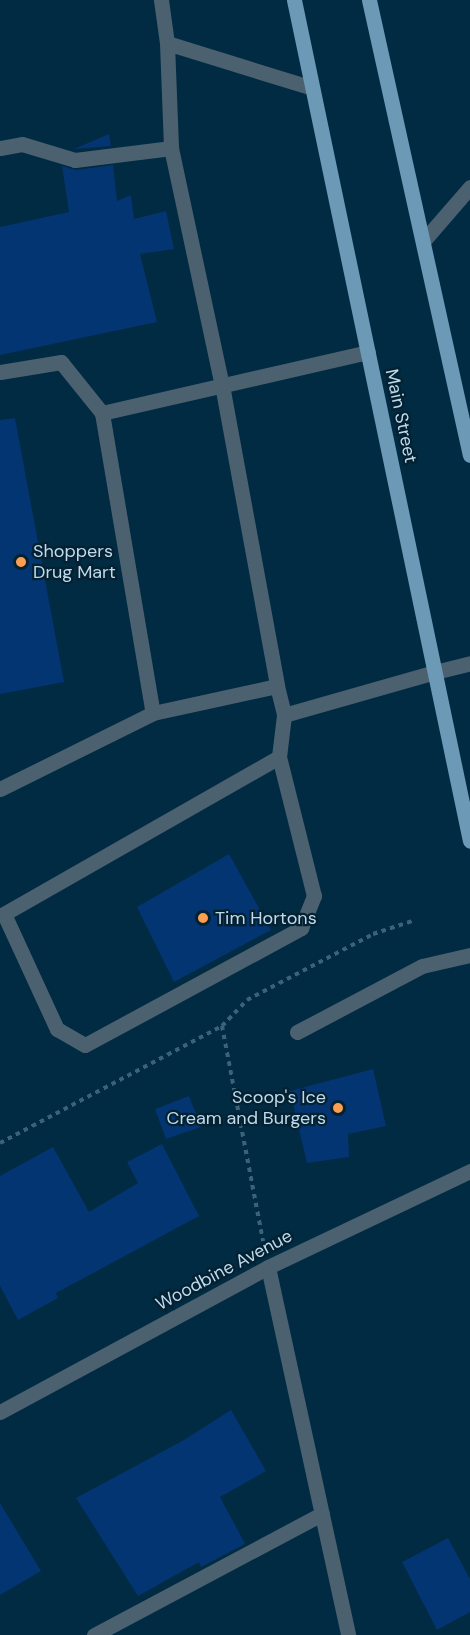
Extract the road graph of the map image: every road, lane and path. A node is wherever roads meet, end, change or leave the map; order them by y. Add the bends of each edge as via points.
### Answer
1 (161, 0) edge
2 (294, 0) edge
3 (369, 0) edge
4 (167, 44) junction
5 (312, 88) junction
6 (0, 148) edge
7 (171, 148) junction
8 (470, 187) edge
9 (425, 239) junction
10 (368, 352) junction
11 (0, 372) edge
12 (222, 385) junction
13 (102, 413) junction
14 (470, 455) edge
15 (470, 663) edge
16 (435, 672) junction
17 (277, 686) junction
18 (153, 713) junction
19 (284, 715) junction
20 (279, 757) junction
21 (0, 789) edge
22 (470, 841) edge
23 (412, 921) dead end
24 (470, 955) edge
25 (222, 1026) junction
26 (297, 1032) dead end
27 (0, 1143) edge
28 (470, 1171) edge
29 (268, 1267) junction
30 (0, 1412) edge
31 (322, 1514) junction
32 (94, 1635) edge
33 (348, 1635) edge

1 - 4 street
2 - 5 main road, Main Street
3 - 9 main road
4 - 5 street
4 - 7 street
5 - 10 main road, Main Street
6 - 7 street via 22,144 75,160
7 - 12 street
8 - 9 street
9 - 14 main road
10 - 12 street
10 - 16 main road, Main Street
11 - 13 street via 61,362
12 - 13 street
12 - 17 street
13 - 18 street
15 - 16 street
16 - 19 street
16 - 22 main road, Main Street
17 - 18 street
17 - 19 street
18 - 21 street
19 - 20 street
20 - 20 street via 4,914 57,1029 85,1045 301,928 314,896
23 - 25 path via 373,934 247,1000
24 - 26 street via 422,966
25 - 27 path
25 - 29 path
28 - 29 street, Woodbine Avenue
29 - 30 street, Woodbine Avenue
29 - 31 street
31 - 32 street
31 - 33 street

